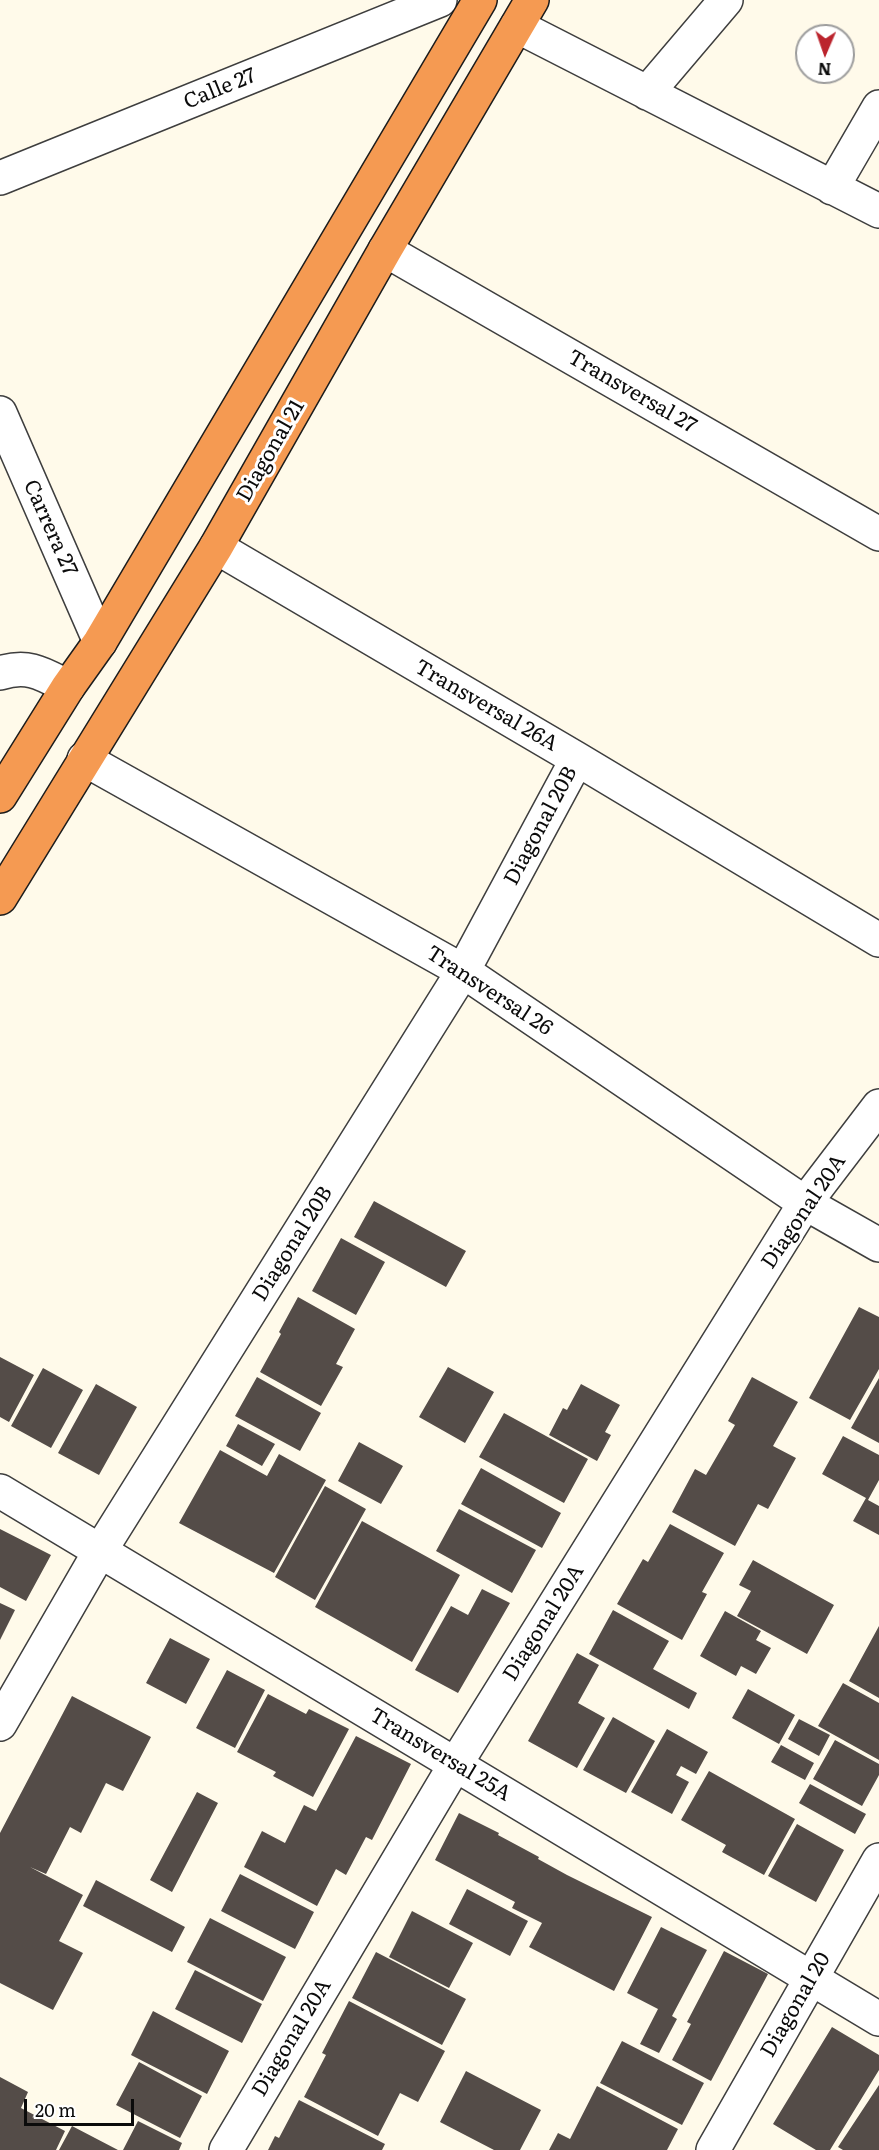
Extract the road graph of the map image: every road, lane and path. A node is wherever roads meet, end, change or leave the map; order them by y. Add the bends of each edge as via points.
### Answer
1 (440, 0) edge
2 (480, 0) edge
3 (726, 0) edge
4 (525, 13) edge
5 (647, 93) junction
6 (879, 107) edge
7 (0, 178) edge
8 (832, 188) junction
9 (879, 211) edge
10 (385, 250) junction
11 (0, 413) edge
12 (879, 534) edge
13 (216, 547) junction
14 (100, 642) junction
15 (0, 673) edge
16 (68, 687) junction
17 (84, 759) junction
18 (577, 759) junction
19 (0, 796) edge
20 (0, 898) edge
21 (879, 940) edge
22 (463, 971) junction
23 (879, 1106) edge
24 (805, 1203) junction
25 (879, 1245) edge
26 (0, 1491) edge
27 (100, 1551) junction
28 (0, 1724) edge
29 (455, 1765) junction
30 (879, 1860) edge
31 (812, 1979) junction
32 (879, 2019) edge
33 (226, 2150) edge
34 (713, 2150) edge

1 - 7 street, Calle 27
2 - 14 highway
3 - 5 street
4 - 5 street
4 - 10 highway, Diagonal 21
5 - 8 street
6 - 8 street
8 - 9 street
10 - 12 street, Transversal 27
10 - 13 highway, Diagonal 21
11 - 14 street, Carrera 27
13 - 17 highway, Diagonal 21
13 - 18 street, Transversal 26A
14 - 16 highway
15 - 16 street via 38,671
16 - 19 highway
17 - 20 highway, Diagonal 21
17 - 22 street, Transversal 26
18 - 21 street, Transversal 26A
18 - 22 street, Diagonal 20B
22 - 24 street, Transversal 26
22 - 27 street, Diagonal 20B
23 - 24 street, Diagonal 20A
24 - 25 street, Transversal 26
24 - 29 street, Diagonal 20A
26 - 27 street, Transversal 25A
27 - 28 street, Diagonal 20B
27 - 29 street, Transversal 25A
29 - 31 street, Transversal 25A
29 - 33 street, Diagonal 20A
30 - 31 street, Diagonal 20
31 - 32 street, Transversal 25A
31 - 34 street, Diagonal 20

